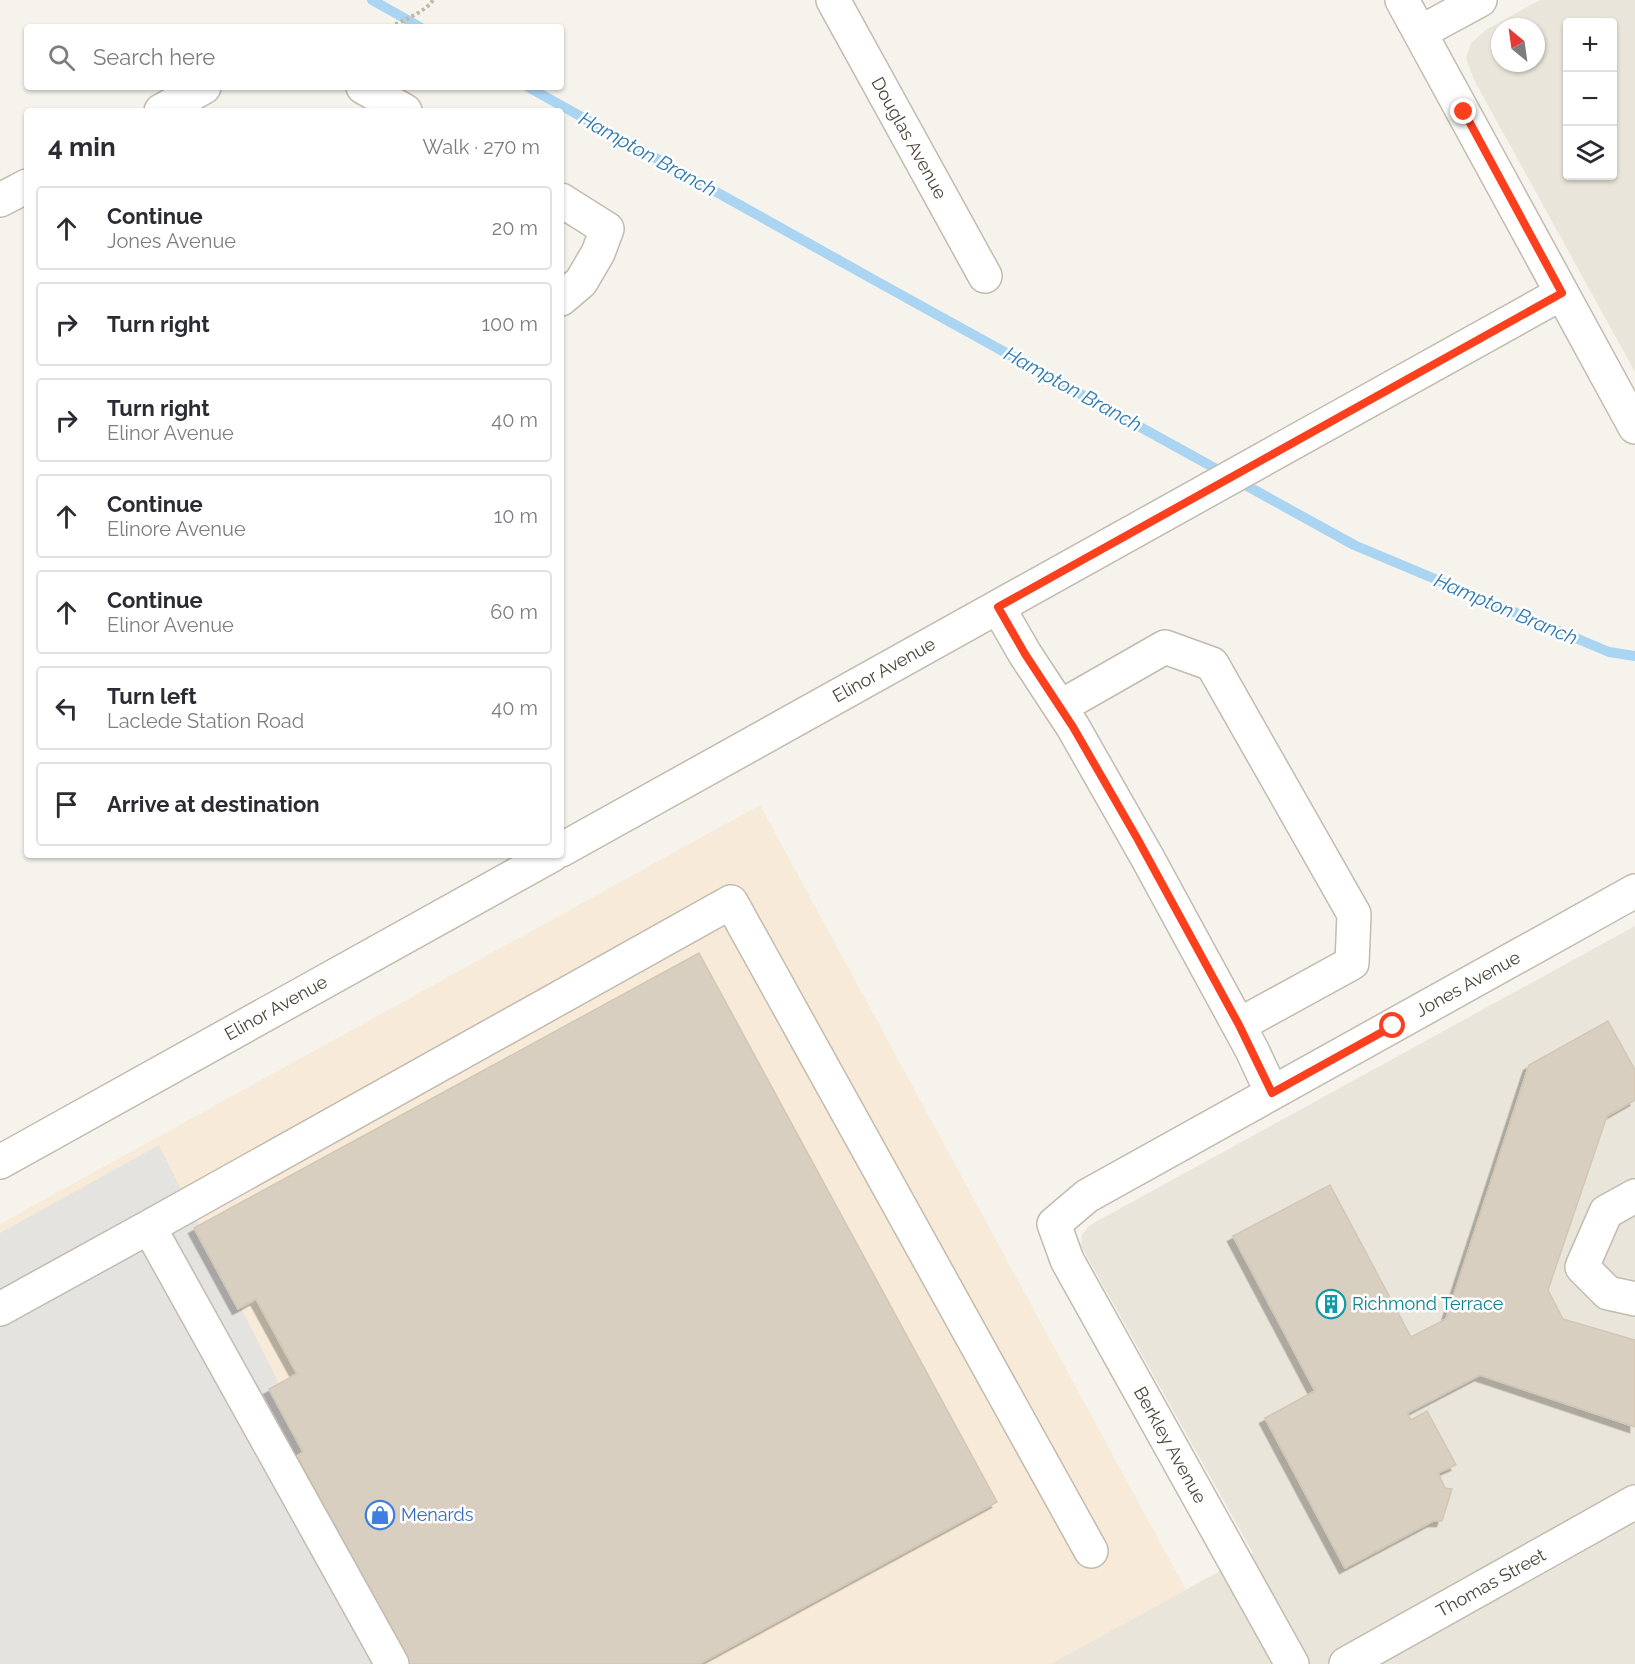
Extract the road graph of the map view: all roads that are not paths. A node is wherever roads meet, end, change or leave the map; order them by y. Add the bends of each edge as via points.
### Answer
1 (833, 0) edge
2 (1402, 0) edge
3 (1480, 0) edge
4 (1421, 32) junction
5 (199, 90) edge
6 (368, 90) edge
7 (166, 108) edge
8 (400, 108) edge
9 (564, 203) edge
10 (985, 276) dead end
11 (1562, 293) junction
12 (564, 296) edge
13 (1635, 427) edge
14 (998, 607) junction
15 (1060, 707) junction
16 (564, 848) edge
17 (547, 858) edge
18 (1635, 891) edge
19 (1239, 1025) junction
20 (1272, 1093) junction
21 (0, 1162) edge
22 (1635, 1196) edge
23 (1054, 1224) joint
24 (149, 1227) junction
25 (1635, 1299) edge
26 (0, 1309) edge
27 (1635, 1502) edge
28 (1091, 1551) dead end
29 (392, 1664) edge
30 (1292, 1664) edge
31 (1346, 1664) edge

1 - 10 street, Douglas Avenue
2 - 4 street
3 - 4 street
4 - 11 street
5 - 7 street
6 - 8 street
9 - 12 street via 607,229 581,282
11 - 13 street
11 - 14 street, Elinor Avenue
14 - 15 street
14 - 16 street, Elinor Avenue
15 - 19 street
15 - 19 street via 1165,647 1212,664 1354,914 1352,963
17 - 21 street, Elinor Avenue
18 - 20 street, Jones Avenue
19 - 20 street
20 - 23 street, Jones Avenue via 1087,1196
22 - 25 street via 1606,1212 1582,1267 1608,1293
23 - 30 street, Berkley Avenue via 1066,1260
24 - 26 street
24 - 28 street via 731,902
24 - 29 street
27 - 31 street, Thomas Street

